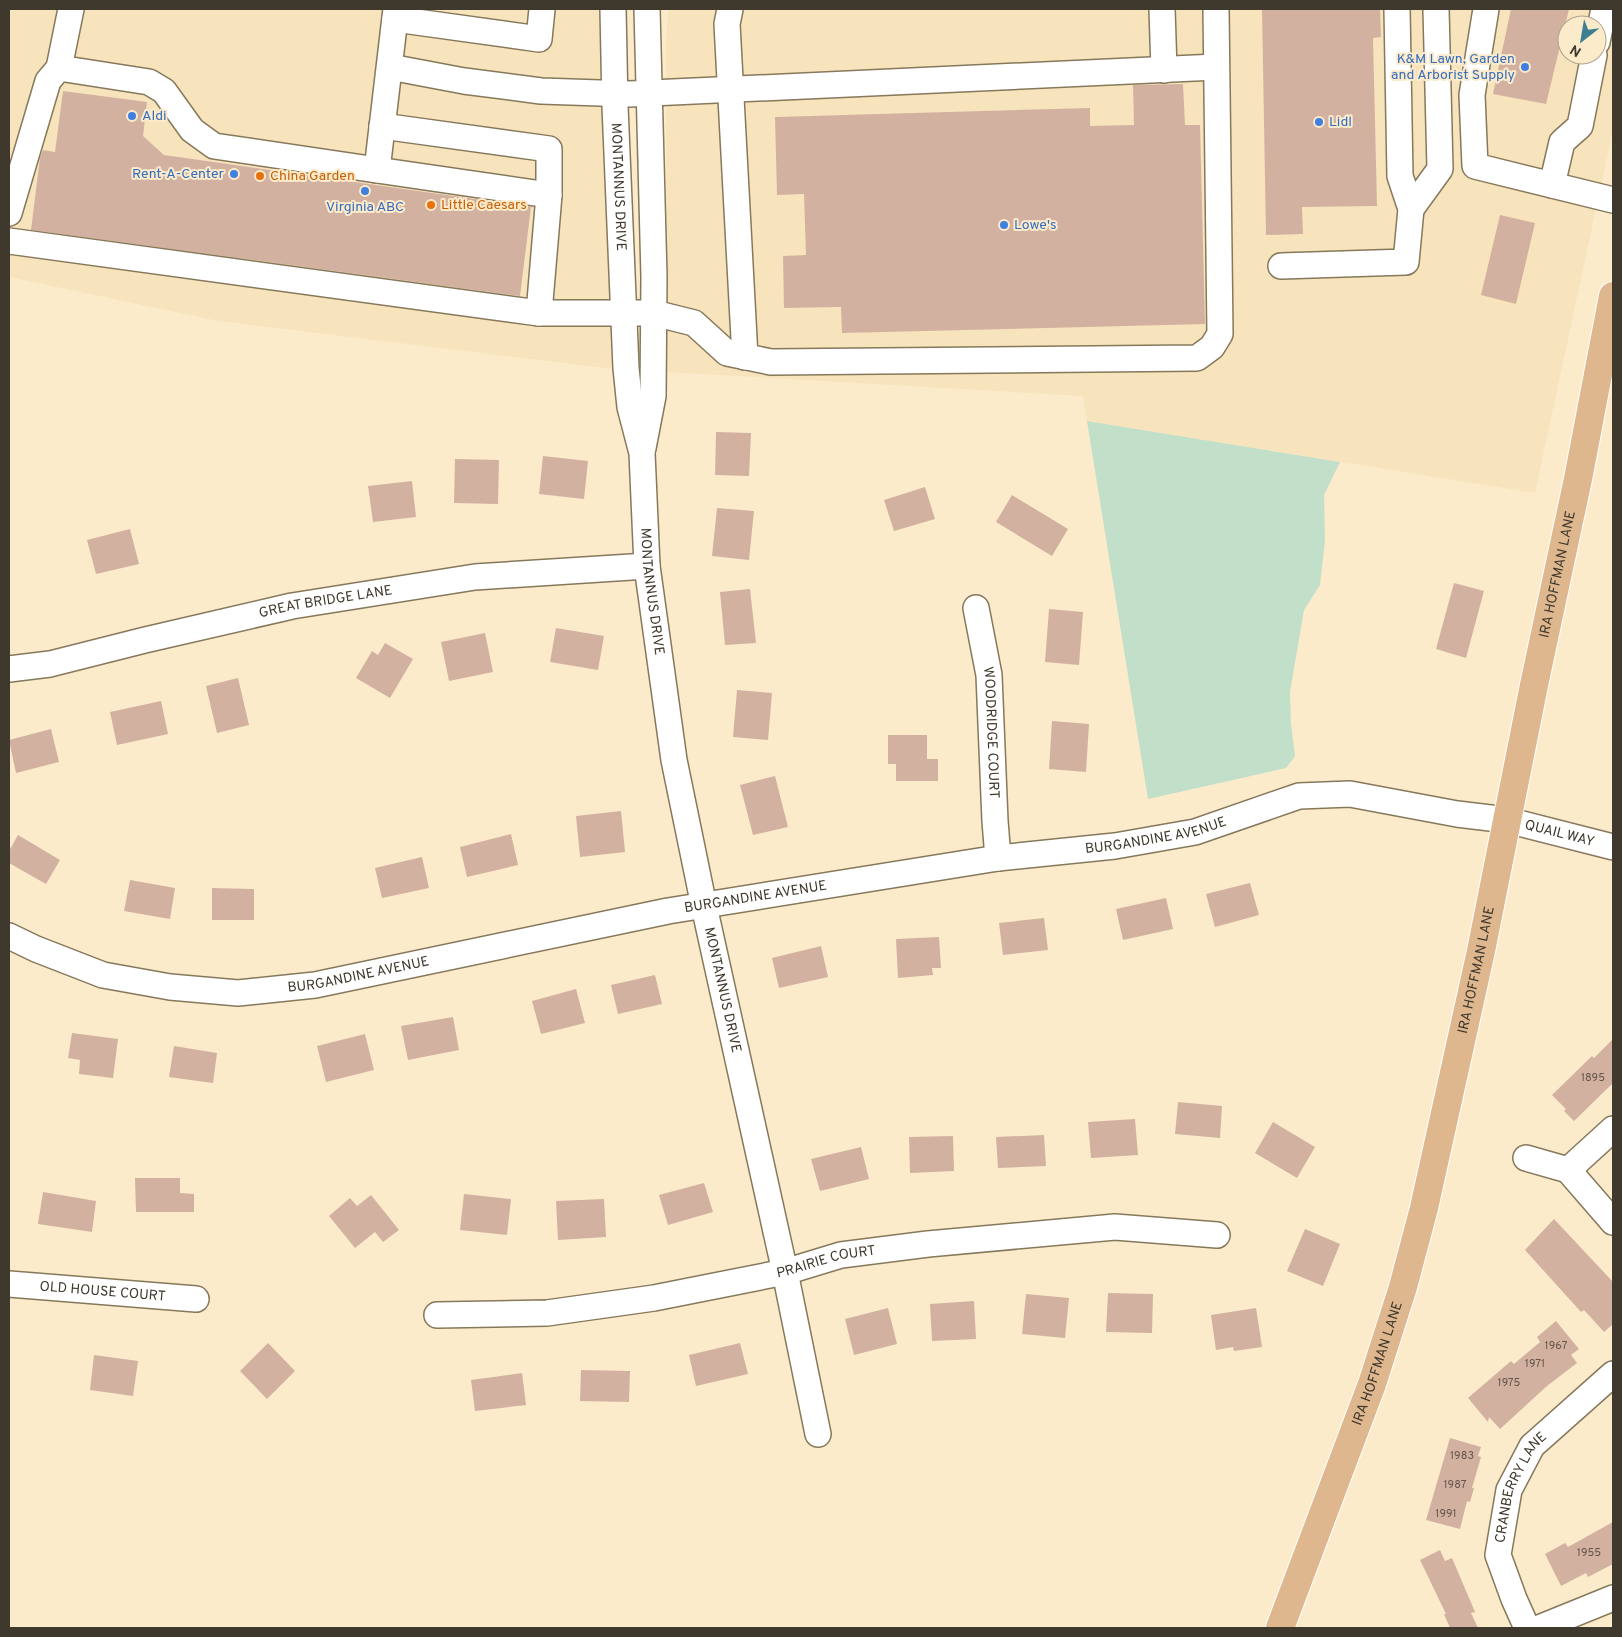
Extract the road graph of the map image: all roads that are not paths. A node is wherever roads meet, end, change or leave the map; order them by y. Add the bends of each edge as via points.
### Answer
1 (71, 9) edge
2 (542, 9) edge
3 (614, 9) edge
4 (647, 9) edge
5 (730, 9) edge
6 (1162, 9) edge
7 (1216, 9) edge
8 (1397, 9) edge
9 (1436, 9) edge
10 (1486, 9) edge
11 (395, 14) edge
12 (1592, 65) edge
13 (1216, 67) junction
14 (59, 68) junction
15 (390, 68) junction
16 (1164, 70) junction
17 (731, 90) junction
18 (614, 94) junction
19 (649, 94) junction
20 (382, 126) junction
21 (377, 170) junction
22 (1552, 185) junction
23 (549, 195) junction
24 (1613, 200) edge
25 (1411, 209) junction
26 (9, 213) edge
27 (9, 241) edge
28 (1281, 266) dead end
29 (1613, 296) edge
30 (539, 313) junction
31 (623, 313) junction
32 (654, 314) junction
33 (745, 357) junction
34 (642, 453) junction
35 (646, 566) junction
36 (976, 608) dead end
37 (9, 669) edge
38 (1507, 820) junction
39 (1613, 847) edge
40 (998, 858) junction
41 (704, 906) junction
42 (9, 936) edge
43 (1613, 1129) edge
44 (1526, 1158) dead end
45 (1568, 1170) junction
46 (1613, 1222) edge
47 (1217, 1234) dead end
48 (785, 1272) junction
49 (9, 1284) edge
50 (196, 1299) dead end
51 (438, 1315) dead end
52 (1613, 1374) edge
53 (818, 1434) dead end
54 (1613, 1598) edge
55 (1280, 1628) edge
56 (1527, 1628) edge
57 (1539, 1628) edge

1 - 14 street
2 - 11 street via 539,39
3 - 18 street, MONTANNUS DRIVE
4 - 19 street, MONTANNUS DRIVE
5 - 17 street via 727,24
6 - 16 street
7 - 13 street
8 - 25 street via 1400,176
9 - 25 street via 1440,169
10 - 22 street via 1472,95 1475,166
11 - 15 street
12 - 22 street via 1580,126 1562,142
13 - 16 street
13 - 33 street via 1220,334 1212,347 1196,358 772,362
14 - 21 street via 149,82 164,91 192,130 214,146
14 - 26 street via 48,81
15 - 18 street via 541,92
15 - 20 street
16 - 17 street
17 - 19 street
17 - 33 street
18 - 19 street
18 - 31 street, MONTANNUS DRIVE
19 - 32 street, MONTANNUS DRIVE
20 - 21 street
20 - 23 street via 549,150
21 - 23 street
22 - 24 street
23 - 30 street
25 - 28 street via 1406,262
27 - 30 street
29 - 38 main road, IRA HOFFMAN LANE
30 - 31 street
31 - 32 street
31 - 34 street, MONTANNUS DRIVE via 628,393
32 - 33 street via 694,323 728,354
32 - 34 street, MONTANNUS DRIVE via 653,396
34 - 35 street, MONTANNUS DRIVE
35 - 37 street, GREAT BRIDGE LANE via 475,577 292,606 50,664
35 - 41 street, MONTANNUS DRIVE via 674,760
36 - 40 street, WOODRIDGE COURT via 989,675
38 - 39 street, QUAIL WAY
38 - 40 street, BURGANDINE AVENUE via 1350,794 1299,796 1195,832 1115,846
38 - 55 main road, IRA HOFFMAN LANE via 1422,1217 1403,1287 1372,1384
40 - 41 street, BURGANDINE AVENUE
41 - 42 street, BURGANDINE AVENUE via 315,984 238,993 170,987 103,975
41 - 48 street, MONTANNUS DRIVE
43 - 45 street
44 - 45 street
45 - 46 street
47 - 48 street, PRAIRIE COURT via 1116,1227 841,1255
48 - 51 street, PRAIRIE COURT via 654,1298 548,1313
48 - 53 street, MONTANNUS DRIVE
49 - 50 street, OLD HOUSE COURT
52 - 56 street, CRANBERRY LANE via 1532,1446 1509,1490 1498,1554
54 - 57 street

